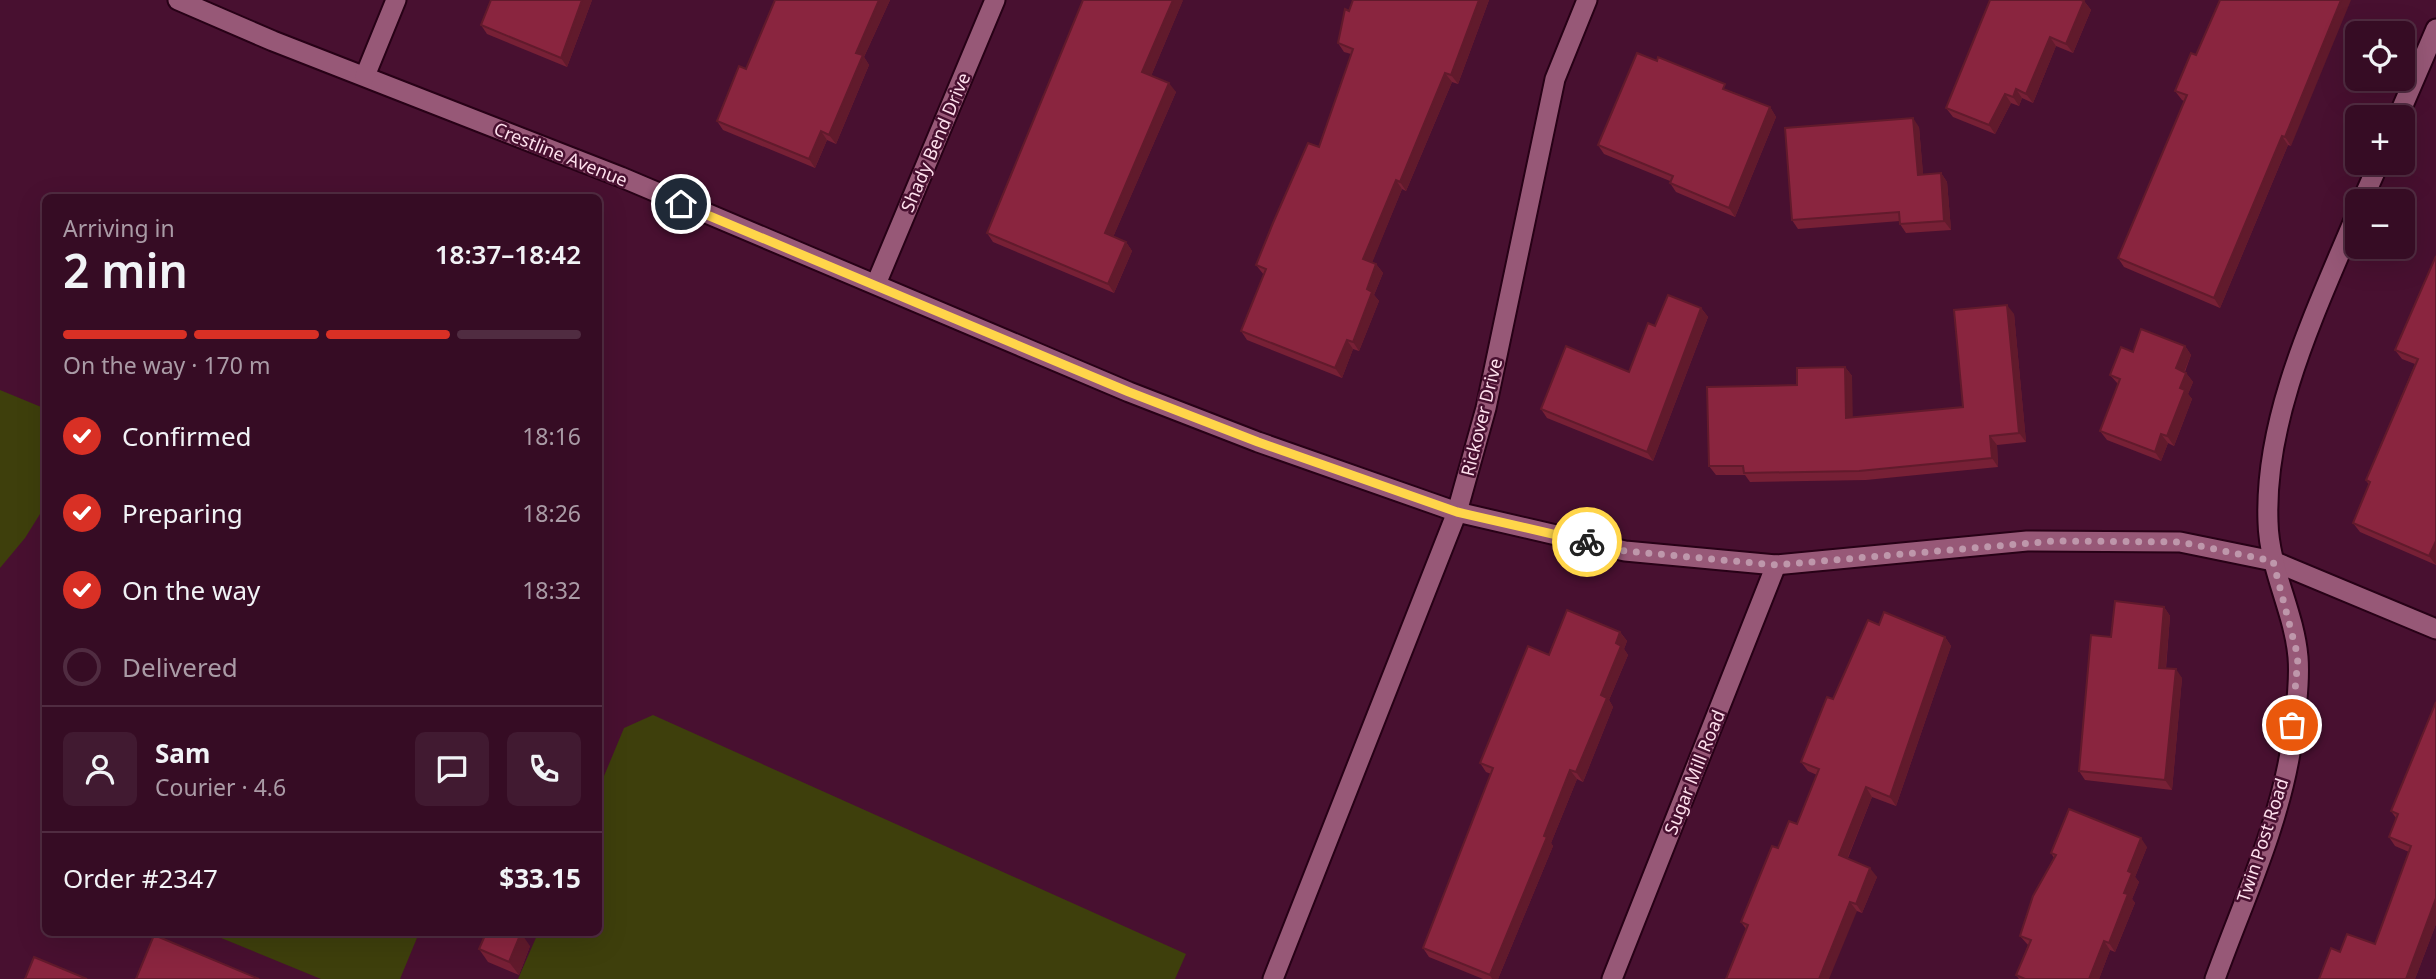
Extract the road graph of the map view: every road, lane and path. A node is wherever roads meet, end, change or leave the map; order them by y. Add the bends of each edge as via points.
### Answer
1 (178, 0) edge
2 (396, 0) edge
3 (995, 0) edge
4 (1587, 0) edge
5 (2436, 29) edge
6 (365, 76) junction
7 (2403, 105) edge
8 (2345, 241) edge
9 (876, 284) junction
10 (1457, 512) junction
11 (2273, 561) junction
12 (1776, 565) junction
13 (2436, 629) edge
14 (1273, 979) edge
15 (1612, 979) edge
16 (2215, 979) edge

1 - 6 street, Crestline Avenue
2 - 6 street
3 - 9 street, Shady Bend Drive
4 - 10 street, Rickover Drive via 1555,79 1486,408
5 - 7 street
6 - 9 street, Crestline Avenue
8 - 11 street, Twin Post Road via 2287,392 2275,445 2267,522
9 - 10 street, Crestline Avenue via 1155,402
10 - 12 street, Crestline Avenue via 1625,551
10 - 14 street, Rickover Drive
11 - 12 street, Crestline Avenue via 2180,542 2054,541
11 - 13 street, Crestline Avenue
11 - 16 street, Twin Post Road via 2298,657 2291,748 2269,832
12 - 15 street, Sugar Mill Road

